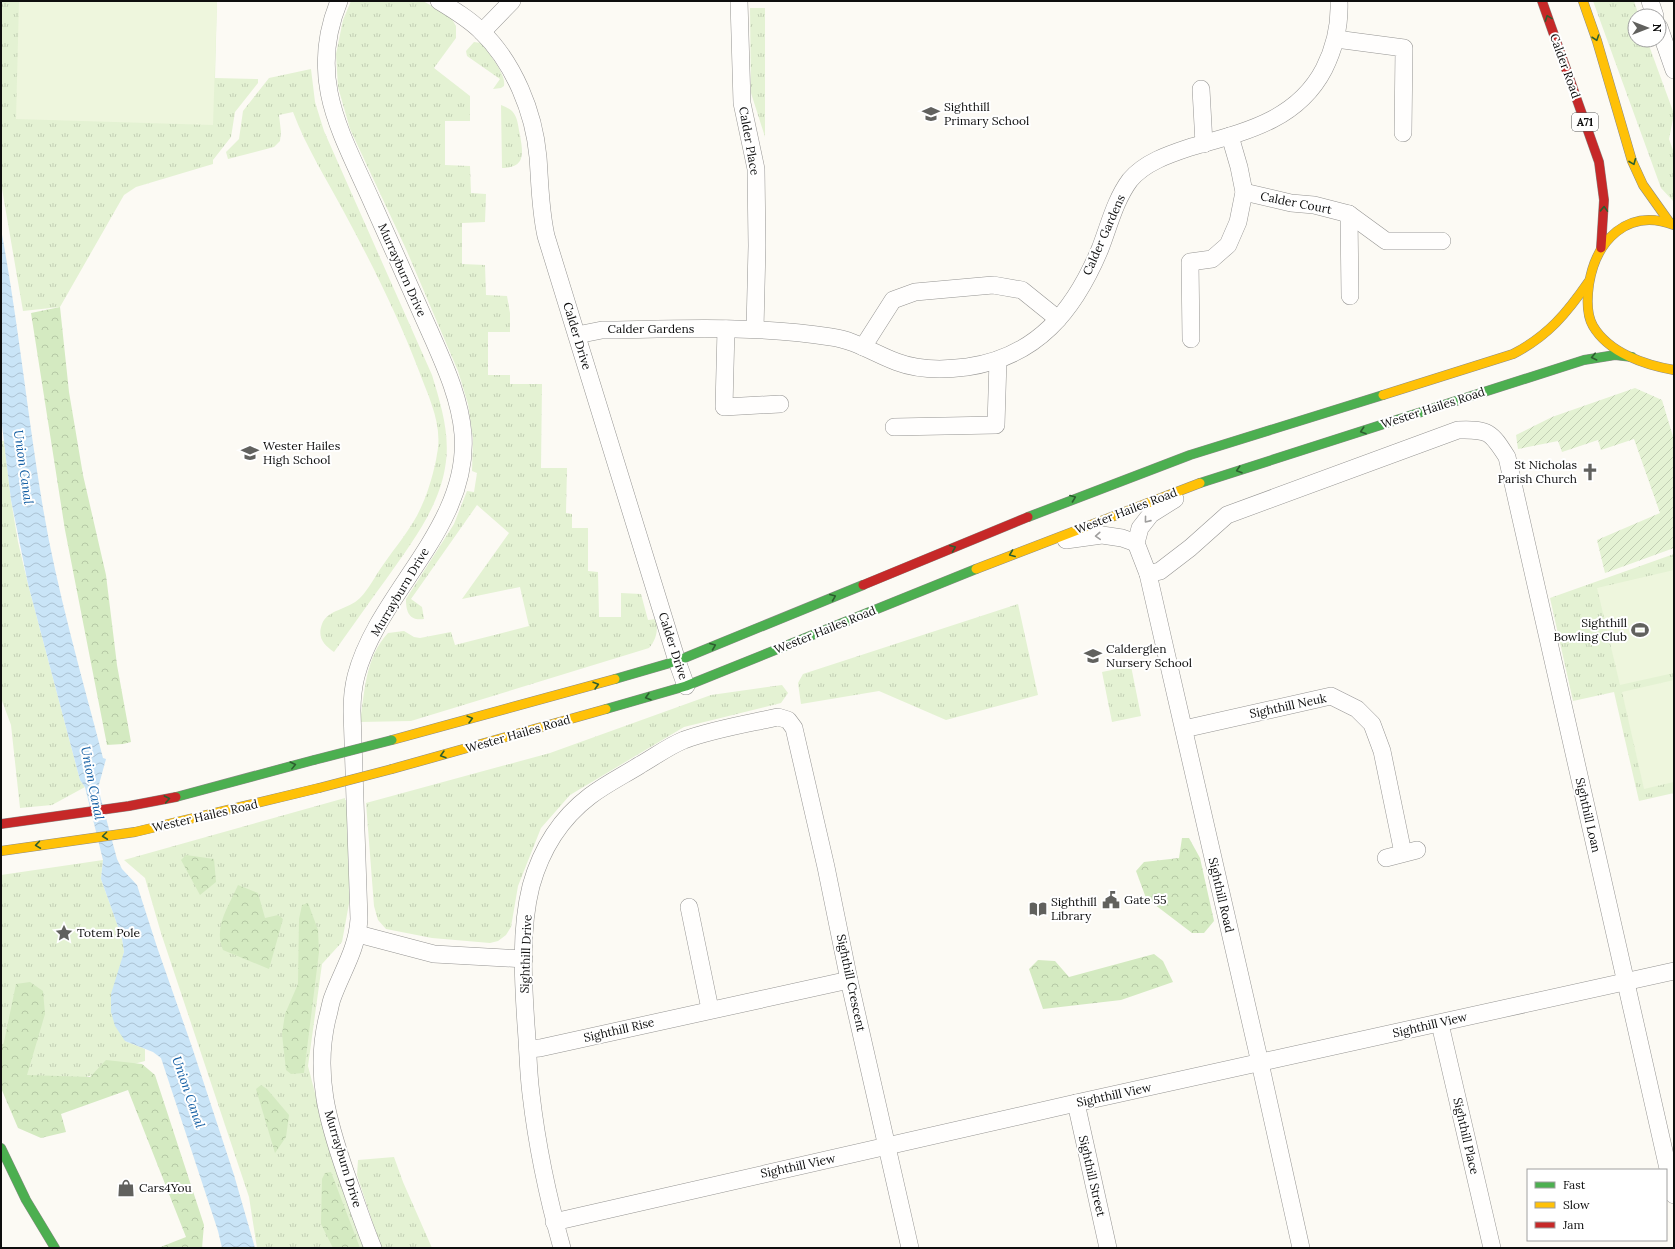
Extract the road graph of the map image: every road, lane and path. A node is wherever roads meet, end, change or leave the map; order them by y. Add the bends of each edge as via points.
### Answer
1 (339, 1) edge
2 (439, 1) edge
3 (512, 1) edge
4 (739, 1) edge
5 (1339, 1) edge
6 (1542, 1) edge
7 (1583, 1) edge
8 (482, 32) junction
9 (1336, 39) junction
10 (1666, 48) edge
11 (1674, 70) edge
12 (1201, 89) dead end
13 (1403, 134) dead end
14 (1230, 136) junction
15 (1204, 144) junction
16 (1244, 192) junction
17 (1349, 214) junction
18 (1672, 224) edge
19 (1442, 241) dead end
20 (1601, 248) junction
21 (1589, 281) junction
22 (1350, 296) dead end
23 (1058, 319) junction
24 (755, 328) junction
25 (726, 330) junction
26 (577, 335) junction
27 (1191, 340) dead end
28 (863, 347) junction
29 (1632, 357) junction
30 (998, 360) junction
31 (1658, 368) junction
32 (1674, 370) edge
33 (1668, 378) dead end
34 (780, 404) dead end
35 (894, 427) dead end
36 (1202, 482) junction
37 (1136, 543) junction
38 (1036, 544) junction
39 (1148, 574) junction
40 (676, 661) junction
41 (686, 686) junction
42 (788, 720) joint
43 (1184, 729) junction
44 (1, 824) edge
45 (1, 851) edge
46 (1386, 858) dead end
47 (689, 907) dead end
48 (358, 934) junction
49 (524, 959) junction
50 (1674, 971) edge
51 (849, 980) junction
52 (1626, 982) junction
53 (710, 1009) junction
54 (1440, 1024) junction
55 (528, 1049) junction
56 (1260, 1063) junction
57 (1076, 1104) junction
58 (887, 1146) junction
59 (1, 1148) edge
60 (1674, 1195) edge
61 (554, 1222) junction
62 (55, 1248) edge
63 (373, 1248) edge
64 (562, 1248) edge
65 (910, 1248) edge
66 (1108, 1248) edge
67 (1300, 1248) edge
68 (1492, 1248) edge

1 - 48 street, Murrayburn Drive via 332,16 325,62 331,105 347,150 437,348 458,407 463,434 462,459 454,495 428,547 384,614 355,677 352,711
2 - 8 street, Calder Drive via 460,13
3 - 8 street
4 - 24 street, Calder Place via 742,103 756,168
5 - 9 street, Calder Gardens via 1340,17
20 -> 6 main road, Calder Road / A71 via 1604,200 1599,162
7 -> 18 main road, A71 via 1632,161 1643,185
8 - 26 street, Calder Drive via 507,64 524,99 538,156 544,230
9 - 13 street via 1404,48
9 - 14 street, Calder Gardens via 1318,80 1305,98 1284,114
10 - 11 street
12 - 15 street
14 - 15 street, Calder Gardens
14 - 16 street, Calder Court
15 - 23 street, Calder Gardens via 1175,152 1150,163 1131,180 1116,205 1087,276 1072,302
16 - 17 street, Calder Court
16 - 27 street, Calder Court via 1238,222 1228,245 1212,259 1190,262
17 - 19 street, Calder Court via 1386,241
17 - 22 street, Calder Court
18 - 20 main road, A71 via 1643,220 1629,223 1617,230
20 - 21 main road, A71
21 - 29 main road, A71 via 1588,314 1593,326 1612,346
40 -> 21 main road, Wester Hailes Road via 1069,500 1190,455 1528,348 1557,325
23 - 28 street via 1022,290 993,285 915,292 893,300
23 - 30 street, Calder Gardens via 1031,344
24 - 25 street, Calder Gardens
24 - 28 street, Calder Gardens via 835,337
25 - 26 street, Calder Gardens via 602,330
25 - 34 street via 724,407
26 - 40 street, Calder Drive
28 - 30 street, Calder Gardens via 899,363 936,369 967,367
29 - 31 main road, A71
29 -> 36 main road, Wester Hailes Road via 1615,354 1584,360
30 - 35 street via 996,425
31 - 32 main road, A71
31 - 33 main road, A71
36 -> 37 street via 1151,514 1140,528
36 - 38 main road, Wester Hailes Road
37 -> 38 street via 1102,535
37 - 39 street, Sighthill Road
38 -> 41 main road, Wester Hailes Road
39 - 43 street, Sighthill Road
39 - 52 street, Sighthill Loan via 1160,571 1227,515 1458,430 1479,429 1494,438 1507,457
40 - 41 street, Calder Drive
44 -> 40 main road, Wester Hailes Road, bridge via 182,796 590,687
41 -> 45 main road, Wester Hailes Road, bridge via 319,788 135,832
42 - 49 street, Sighthill Drive via 778,717 682,741 591,795 572,811 540,860 526,916
42 - 51 street, Sighthill Crescent via 794,728
43 - 46 street, Sighthill Neuk via 1331,696 1357,709 1372,724 1410,852
43 - 56 street, Sighthill Road
47 - 53 street
48 - 49 street via 434,954
48 - 63 street, Murrayburn Drive via 332,999 324,1031 322,1082 332,1132
49 - 55 street, Sighthill Drive
50 - 52 street, Sighthill View
51 - 53 street, Sighthill Rise
51 - 58 street, Sighthill Crescent
52 - 54 street, Sighthill View
52 - 60 street, Sighthill Loan
53 - 55 street, Sighthill Rise
54 - 56 street, Sighthill View
54 - 68 street, Sighthill Place
55 - 61 street, Sighthill Drive via 531,1093
56 - 57 street, Sighthill View
56 - 67 street, Sighthill Road
57 - 58 street, Sighthill View
57 - 66 street, Sighthill Street
58 - 61 street, Sighthill View
58 - 65 street, Sighthill Crescent
59 - 62 main road via 26,1200
61 - 64 street, Sighthill Drive

